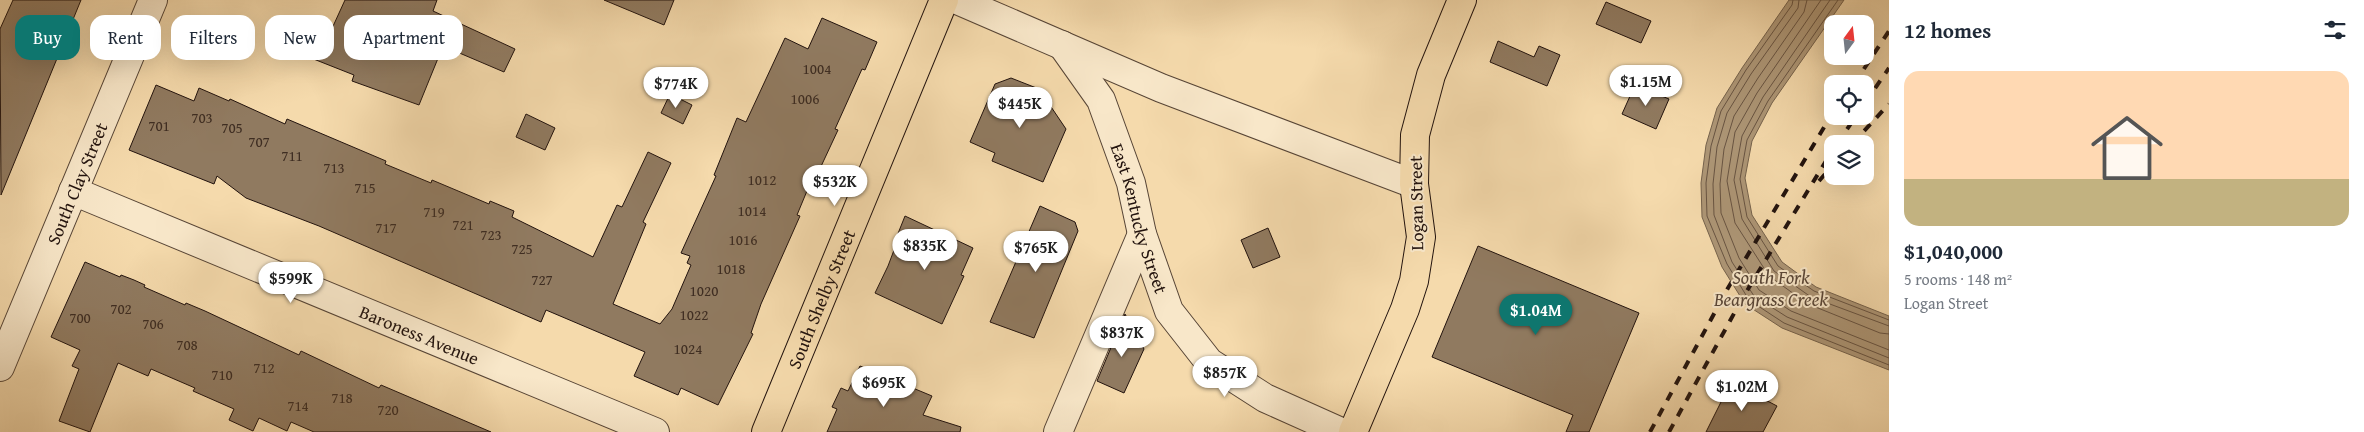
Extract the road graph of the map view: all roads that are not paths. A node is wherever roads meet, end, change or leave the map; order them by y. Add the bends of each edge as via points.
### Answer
1 (153, 0) edge
2 (944, 0) edge
3 (957, 0) edge
4 (1462, 0) edge
5 (1062, 45) junction
6 (1414, 184) junction
7 (73, 191) junction
8 (1142, 234) junction
9 (0, 367) edge
10 (655, 432) edge
11 (766, 432) edge
12 (1058, 432) edge
13 (1341, 432) edge
14 (1353, 432) edge

1 - 7 street, South Clay Street
2 - 11 main road, South Shelby Street
3 - 5 street
4 - 6 main road, Logan Street via 1431,75 1415,135
5 - 6 street via 1160,88
5 - 8 street, East Kentucky Street via 1101,100 1131,183
6 - 14 main road, Logan Street via 1421,237 1414,281
7 - 9 street, South Clay Street
7 - 10 street, Baroness Avenue
8 - 12 street
8 - 13 street, East Kentucky Street via 1169,311 1209,362 1265,398

